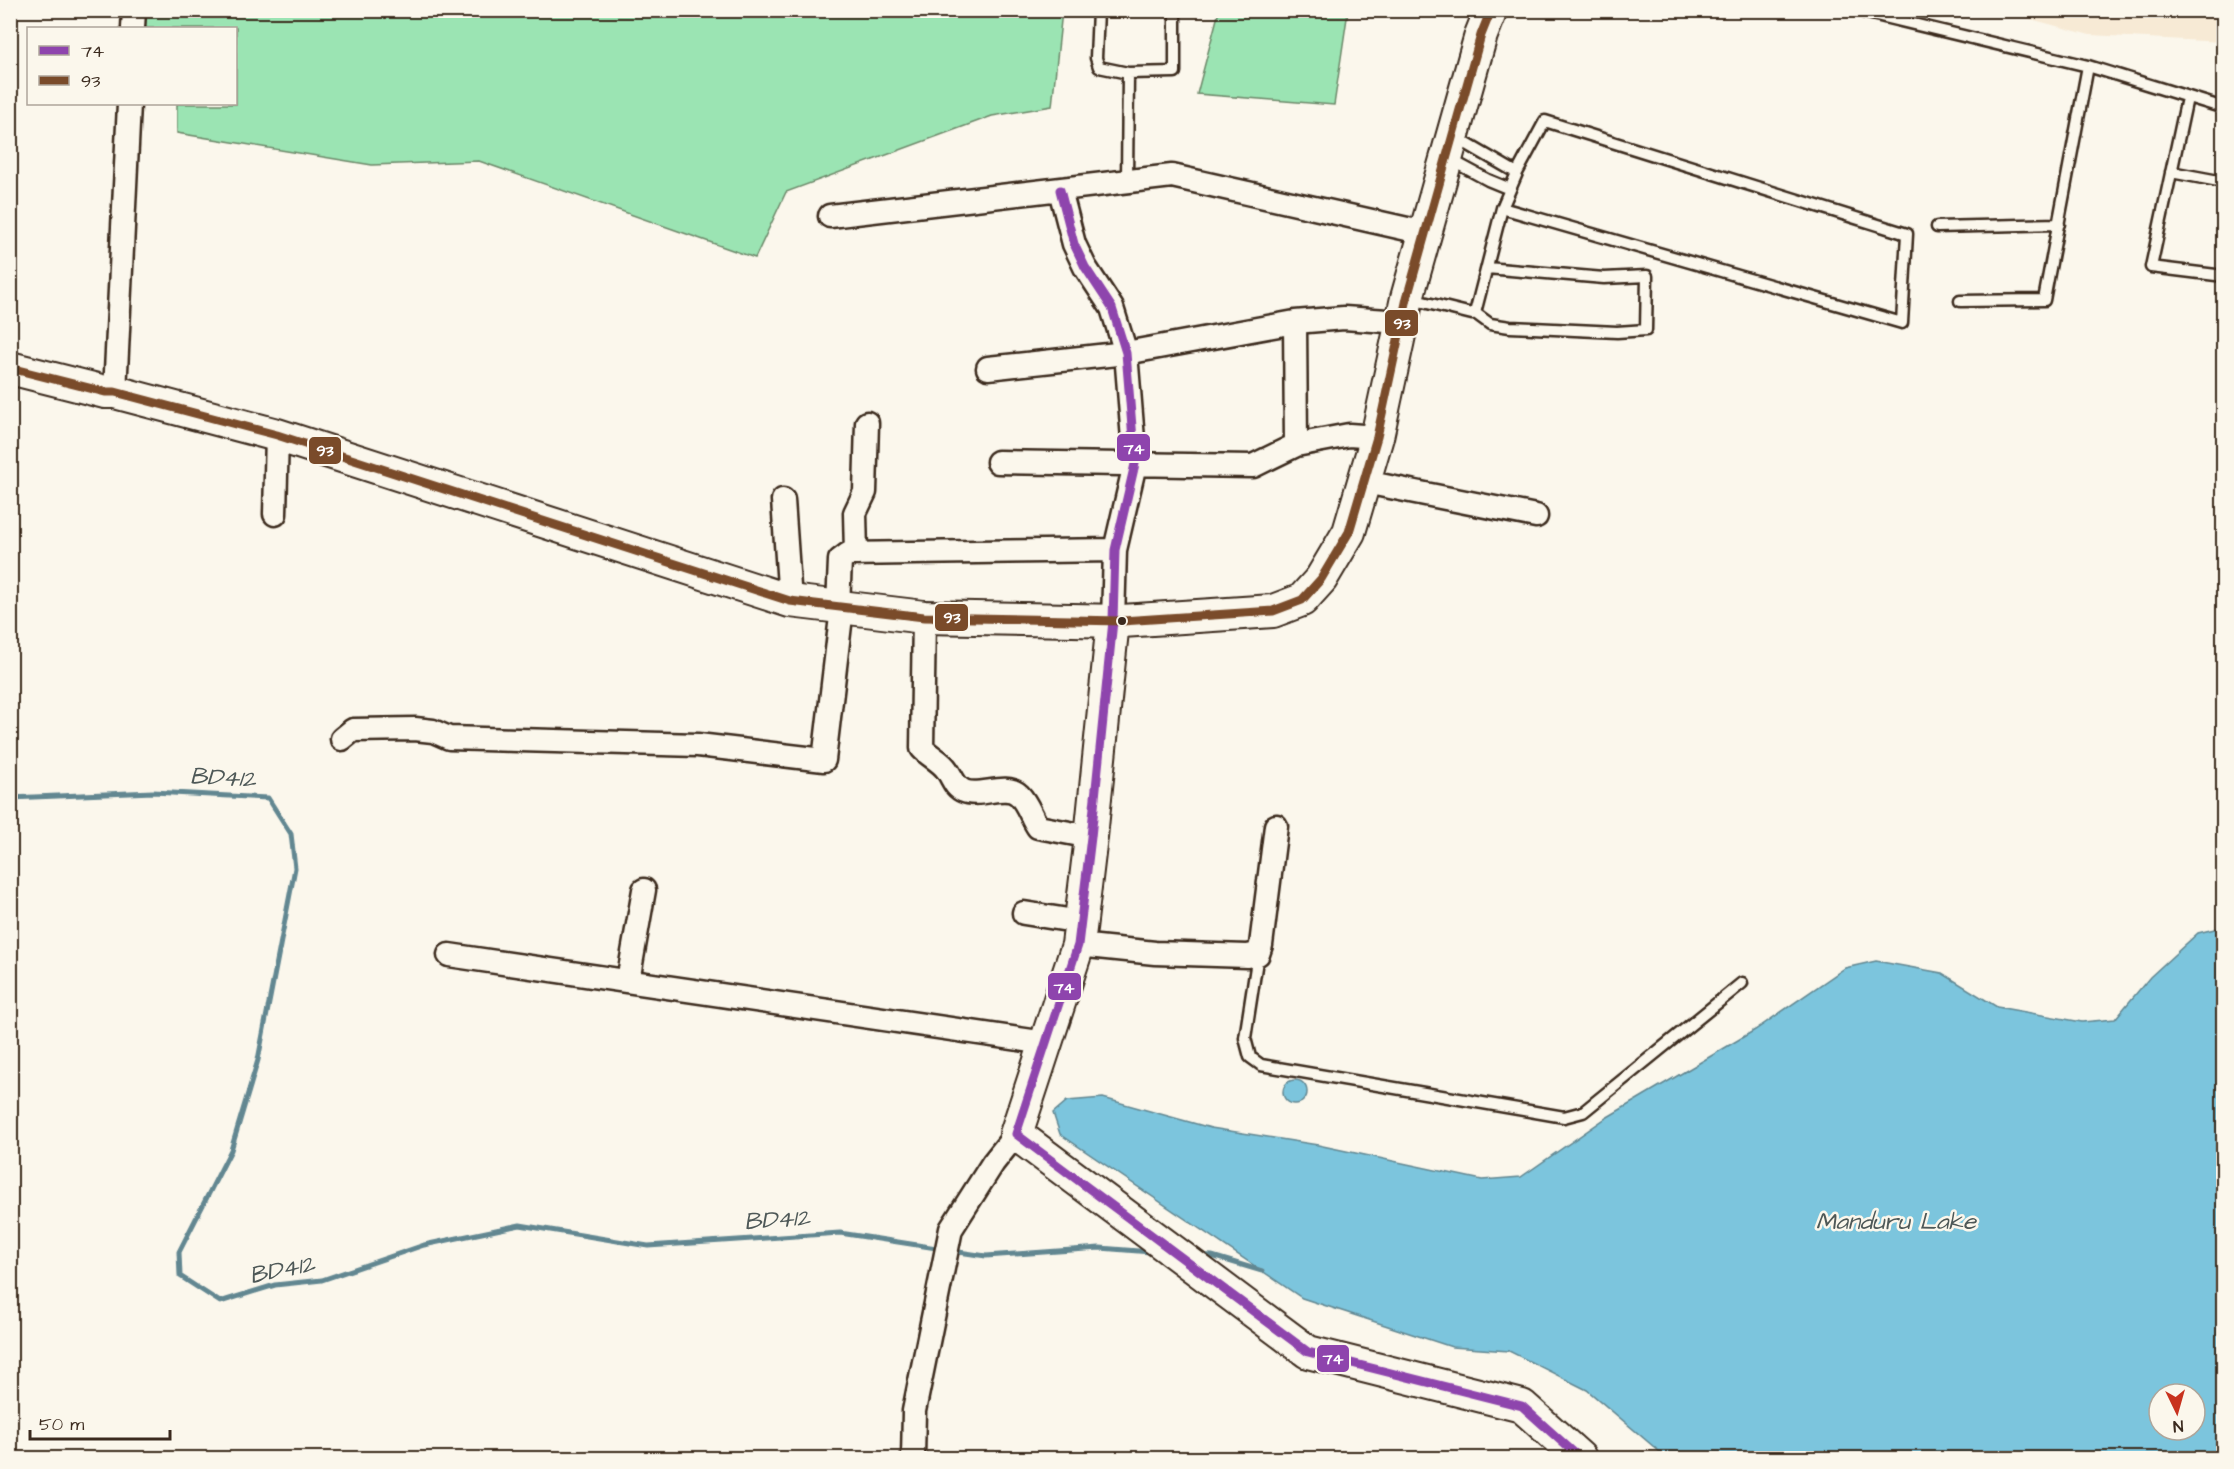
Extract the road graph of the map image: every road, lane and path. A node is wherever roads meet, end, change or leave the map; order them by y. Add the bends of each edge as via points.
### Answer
1 (134, 10) edge
2 (1098, 10) edge
3 (1175, 10) edge
4 (1491, 10) edge
5 (1856, 10) edge
6 (133, 27) edge
7 (2088, 66) junction
8 (1128, 73) junction
9 (2187, 98) junction
10 (129, 105) edge
11 (2223, 108) edge
12 (1450, 147) junction
13 (2171, 172) junction
14 (1517, 173) junction
15 (1127, 181) junction
16 (2223, 182) edge
17 (1510, 189) junction
18 (1060, 190) junction
19 (1502, 208) junction
20 (830, 216) dead end
21 (2059, 224) junction
22 (1937, 227) dead end
23 (1425, 233) junction
24 (1487, 268) junction
25 (2223, 276) edge
26 (1960, 301) dead end
27 (1405, 310) junction
28 (1474, 313) junction
29 (1295, 322) junction
30 (1126, 353) junction
31 (10, 368) edge
32 (988, 368) dead end
33 (115, 392) junction
34 (867, 423) dead end
35 (278, 435) junction
36 (1377, 436) junction
37 (1296, 445) junction
38 (998, 462) dead end
39 (1135, 465) junction
40 (1365, 482) junction
41 (783, 500) dead end
42 (275, 514) dead end
43 (1536, 516) dead end
44 (1115, 550) junction
45 (856, 553) junction
46 (790, 601) junction
47 (840, 607) junction
48 (924, 617) junction
49 (1113, 621) junction
50 (342, 739) dead end
51 (1276, 826) dead end
52 (1087, 836) junction
53 (644, 890) dead end
54 (1024, 913) dead end
55 (1079, 934) junction
56 (1257, 954) junction
57 (449, 955) dead end
58 (628, 981) junction
59 (1742, 983) dead end
60 (1046, 1043) junction
61 (1016, 1134) junction
62 (914, 1458) edge
63 (1580, 1458) edge

1 - 6 street
2 - 8 lane via 1099,67
3 - 8 lane via 1175,72
4 - 12 main road
5 - 7 lane
7 - 9 lane
7 - 21 lane
8 - 15 lane
9 - 11 lane
9 - 13 lane
10 - 33 street
12 - 14 lane
12 - 17 lane via 1488,180
12 - 23 main road
13 - 16 lane
13 - 25 lane via 2151,267
14 - 17 lane
14 - 19 lane via 1545,121 1908,234 1902,323
15 - 18 street
15 - 23 street via 1181,177
17 - 19 lane
18 - 20 street
18 - 30 street via 1074,244 1112,308
19 - 24 lane
21 - 22 lane
21 - 26 lane via 2044,300
23 - 27 main road
24 - 28 lane
24 - 28 lane via 1604,278 1647,276 1646,330 1509,327 1490,324
27 - 28 lane
27 - 29 street
27 - 36 main road
29 - 30 street
29 - 37 street
30 - 32 street
30 - 39 street
31 - 33 main road
33 - 35 main road
34 - 45 street via 865,492 855,513
35 - 42 street
35 - 46 main road
36 - 37 street via 1349,435
36 - 40 main road
37 - 39 street via 1253,466
38 - 39 street
39 - 44 street
40 - 43 street
40 - 49 main road via 1349,532 1321,579 1302,600 1273,611
41 - 46 street
44 - 45 street
44 - 49 street
45 - 47 street via 840,560
46 - 47 main road
47 - 48 main road
47 - 50 street via 824,760 698,745 449,738 415,729 353,730
48 - 49 main road
48 - 52 street via 922,748 964,792 1012,790 1027,806 1038,827
49 - 52 main road
51 - 56 street
52 - 55 main road
53 - 58 street
54 - 55 street
55 - 56 street via 1155,953
55 - 60 main road
56 - 59 lane via 1245,1038 1250,1057 1261,1065 1564,1117 1583,1112
57 - 58 street
58 - 60 street
60 - 61 main road
61 - 62 street via 951,1229 914,1411
61 - 63 main road via 1308,1352 1522,1406

